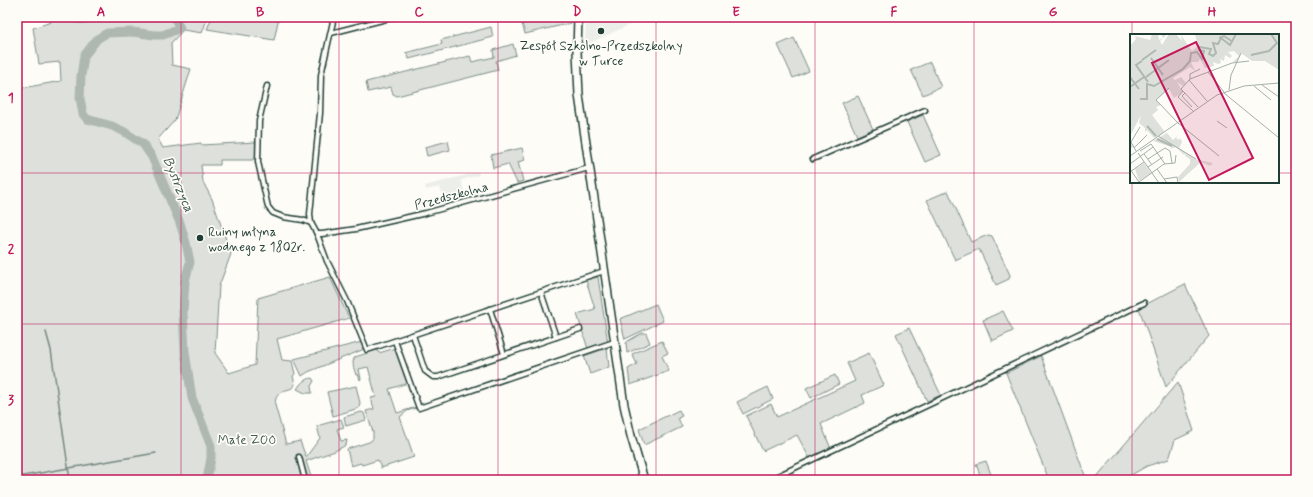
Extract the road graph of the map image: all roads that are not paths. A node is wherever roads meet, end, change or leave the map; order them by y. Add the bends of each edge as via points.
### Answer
1 (334, 17) edge
2 (394, 17) edge
3 (578, 17) edge
4 (331, 33) junction
5 (267, 86) dead end
6 (925, 110) dead end
7 (813, 159) dead end
8 (589, 168) junction
9 (311, 223) junction
10 (317, 234) junction
11 (604, 271) junction
12 (540, 292) junction
13 (1144, 303) dead end
14 (490, 309) junction
15 (580, 329) dead end
16 (412, 335) junction
17 (556, 337) junction
18 (395, 341) junction
19 (614, 342) junction
20 (504, 354) junction
21 (299, 457) dead end
22 (305, 480) edge
23 (644, 480) edge
24 (769, 480) edge

1 - 4 street
2 - 4 street
3 - 8 main road via 578,79
4 - 9 street via 320,79 320,113
5 - 9 street via 259,121 258,162 268,207 273,213 283,217
6 - 7 street
8 - 10 street, Przedszkolna via 426,213 356,229
8 - 11 main road
9 - 10 street
10 - 18 street via 367,350
11 - 12 street
11 - 19 main road
12 - 14 street
12 - 17 street
13 - 24 street
14 - 16 street
14 - 20 street
15 - 17 street
16 - 18 street
16 - 20 street via 426,371 432,378
17 - 20 street
18 - 19 street via 419,408
19 - 23 main road via 624,405
21 - 22 street

